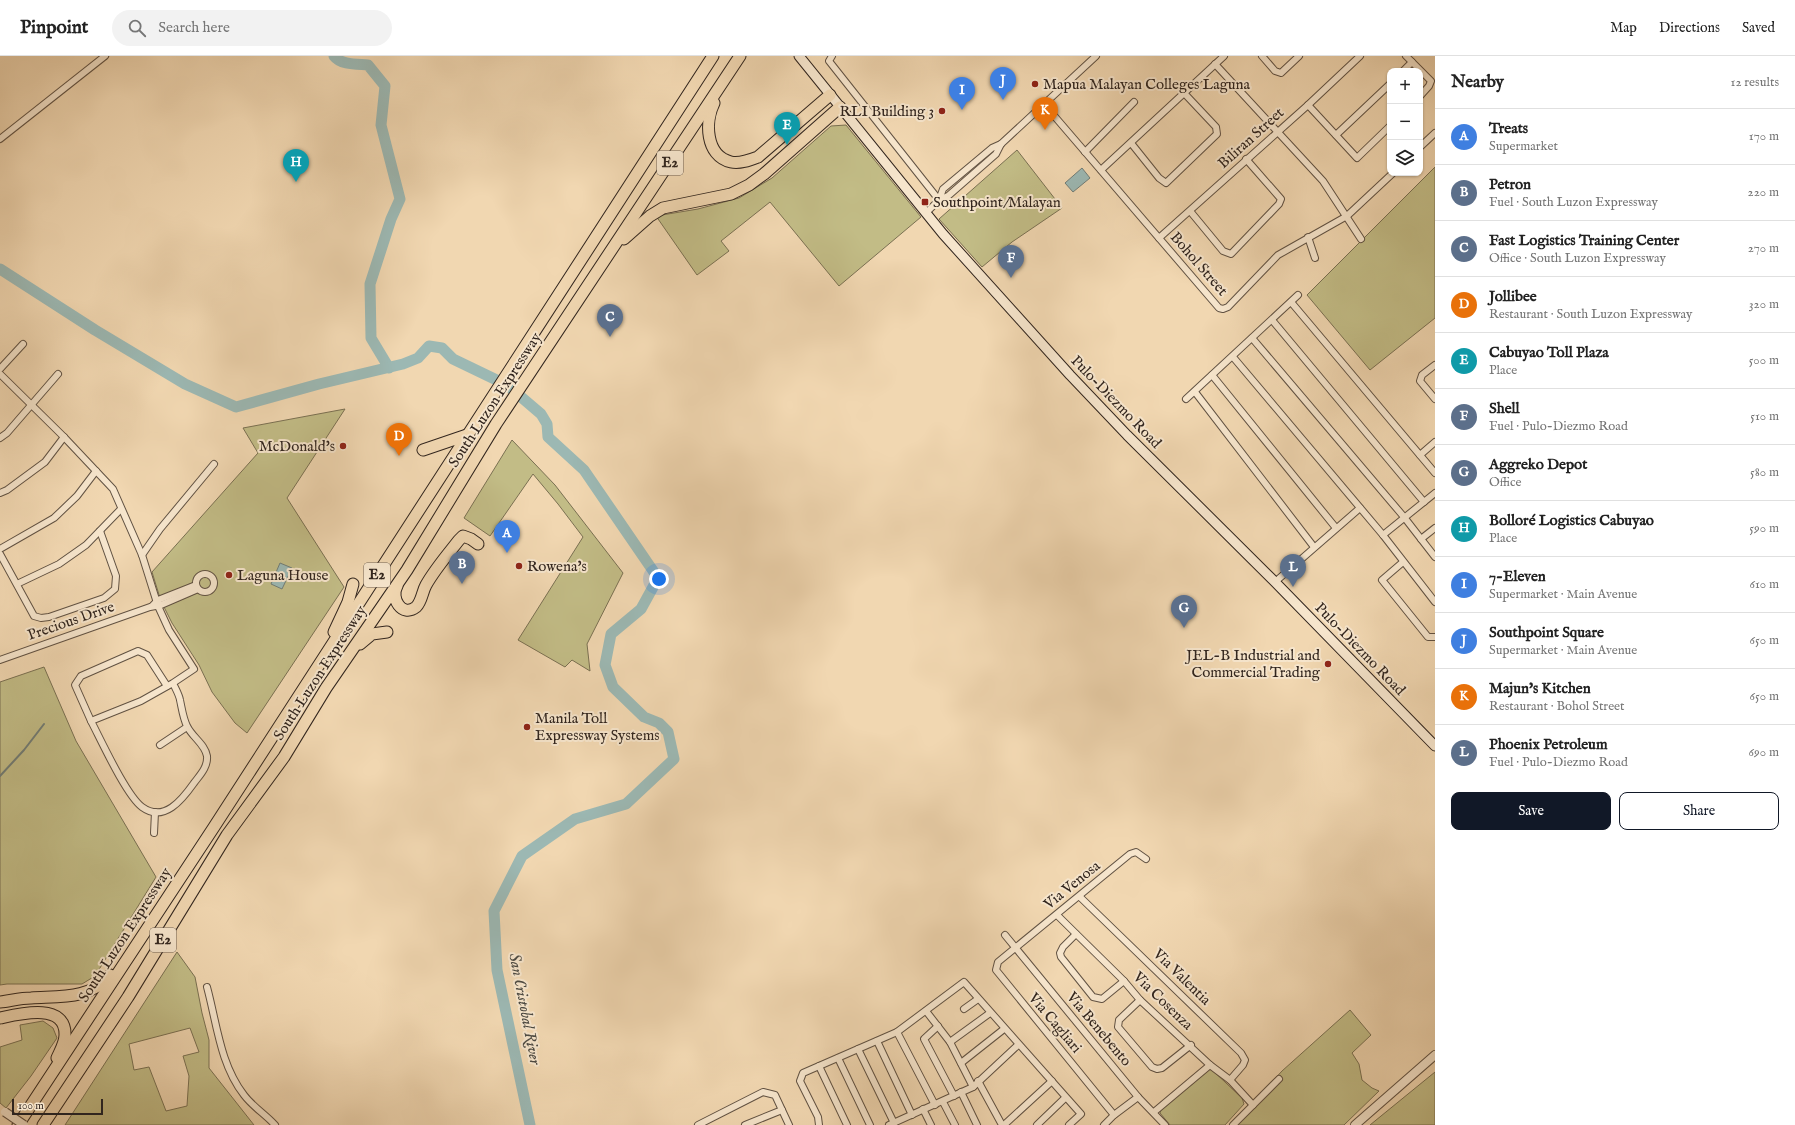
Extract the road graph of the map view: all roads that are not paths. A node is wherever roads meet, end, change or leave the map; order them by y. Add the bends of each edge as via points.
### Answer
1 (105, 56) edge
2 (713, 56) edge
3 (740, 56) edge
4 (799, 56) edge
5 (832, 56) edge
6 (1096, 56) edge
7 (1224, 56) edge
8 (1262, 56) edge
9 (1299, 56) edge
10 (1360, 56) edge
11 (1406, 56) edge
12 (1412, 62) junction
13 (1215, 64) junction
14 (1406, 68) edge
15 (1418, 68) edge
16 (1423, 74) edge
17 (728, 75) junction
18 (1387, 87) edge
19 (1184, 93) junction
20 (1423, 93) edge
21 (830, 95) junction
22 (1134, 102) dead end
23 (1044, 104) junction
24 (1308, 105) junction
25 (840, 107) junction
26 (1387, 129) edge
27 (1277, 133) junction
28 (1435, 133) edge
29 (1336, 135) junction
30 (0, 139) edge
31 (1131, 143) junction
32 (1423, 144) edge
33 (1085, 152) junction
34 (1246, 159) junction
35 (1101, 170) junction
36 (1390, 176) edge
37 (939, 200) junction
38 (1190, 211) junction
39 (926, 213) junction
40 (1347, 216) junction
41 (1308, 237) junction
42 (1159, 238) junction
43 (1361, 239) dead end
44 (612, 251) junction
45 (1315, 258) dead end
46 (1298, 295) dead end
47 (1291, 302) junction
48 (1272, 320) junction
49 (1252, 338) junction
50 (23, 344) dead end
51 (1233, 357) junction
52 (1435, 364) edge
53 (0, 369) edge
54 (0, 374) edge
55 (58, 374) dead end
56 (1212, 375) junction
57 (1195, 392) junction
58 (1186, 399) dead end
59 (1435, 399) edge
60 (31, 405) junction
61 (467, 435) junction
62 (64, 437) junction
63 (0, 438) edge
64 (1435, 442) edge
65 (423, 450) dead end
66 (1420, 455) junction
67 (214, 464) dead end
68 (96, 471) junction
69 (1435, 473) edge
70 (0, 493) edge
71 (1435, 493) edge
72 (1424, 502) junction
73 (1360, 508) junction
74 (121, 509) junction
75 (1404, 517) junction
76 (1336, 528) junction
77 (1435, 528) edge
78 (100, 531) junction
79 (1382, 535) junction
80 (1421, 539) junction
81 (478, 544) dead end
82 (1314, 547) junction
83 (0, 549) edge
84 (0, 554) edge
85 (142, 555) junction
86 (1435, 557) edge
87 (1403, 562) junction
88 (407, 570) junction
89 (1275, 582) junction
90 (17, 584) junction
91 (353, 584) dead end
92 (197, 587) dead end
93 (1435, 602) edge
94 (157, 604) junction
95 (387, 632) dead end
96 (1435, 637) edge
97 (329, 650) junction
98 (0, 660) edge
99 (342, 664) junction
100 (170, 685) junction
101 (91, 721) junction
102 (187, 727) junction
103 (160, 745) dead end
104 (1435, 746) edge
105 (155, 812) junction
106 (154, 833) dead end
107 (1146, 858) dead end
108 (1080, 897) junction
109 (1057, 915) junction
110 (1076, 934) junction
111 (142, 935) junction
112 (1005, 936) dead end
113 (1015, 948) junction
114 (1124, 981) junction
115 (207, 987) dead end
116 (978, 999) junction
117 (1140, 1000) junction
118 (0, 1002) edge
119 (964, 1009) dead end
120 (926, 1011) junction
121 (990, 1013) junction
122 (0, 1018) edge
123 (938, 1026) junction
124 (1004, 1028) junction
125 (897, 1032) junction
126 (877, 1041) junction
127 (950, 1042) junction
128 (1190, 1045) junction
129 (1018, 1046) junction
130 (858, 1049) junction
131 (1435, 1055) edge
132 (838, 1058) junction
133 (961, 1063) junction
134 (1210, 1065) junction
135 (819, 1066) junction
136 (1279, 1079) dead end
137 (49, 1080) junction
138 (1230, 1080) junction
139 (1052, 1082) junction
140 (976, 1084) junction
141 (69, 1086) junction
142 (961, 1092) junction
143 (954, 1096) junction
144 (1138, 1097) junction
145 (1065, 1098) junction
146 (943, 1102) junction
147 (935, 1105) junction
148 (1253, 1105) junction
149 (924, 1109) junction
150 (782, 1110) junction
151 (2, 1111) edge
152 (1154, 1112) junction
153 (1114, 1115) junction
154 (909, 1117) junction
155 (713, 1118) junction
156 (891, 1124) edge
157 (18, 1125) edge
158 (24, 1125) edge
159 (43, 1125) edge
160 (49, 1125) edge
161 (275, 1125) edge
162 (698, 1125) edge
163 (717, 1125) edge
164 (745, 1125) edge
165 (789, 1125) edge
166 (819, 1125) edge
167 (847, 1125) edge
168 (870, 1125) edge
169 (910, 1125) edge
170 (931, 1125) edge
171 (955, 1125) edge
172 (977, 1125) edge
173 (1003, 1125) edge
174 (1037, 1125) edge
175 (1069, 1125) edge
176 (1104, 1125) edge
177 (1165, 1125) edge
178 (1233, 1125) edge
179 (1355, 1125) edge

1 - 30 street
2 - 61 highway, South Luzon Expressway / E2
3 - 17 highway, South Luzon Expressway / E2
4 - 21 main road, Pulo-Diezmo Road
5 - 37 street via 829,61
6 - 23 street
7 - 13 street
8 - 9 street via 1275,71 1281,72
10 - 24 street, Biliran Street
11 - 12 street
12 - 14 street
12 - 15 street
13 - 19 street
13 - 27 street
16 - 20 street via 1430,81 1430,86
17 - 21 highway via 712,107 708,126 714,149 722,158 731,162 746,162 758,157
17 - 44 highway, South Luzon Expressway / E2
18 - 29 street
19 - 31 street
19 - 31 street via 1216,127 1217,134 1178,173 1166,183 1158,178
21 - 25 main road, Pulo-Diezmo Road
22 - 33 street
23 - 33 street, Bohol Street
23 - 37 street via 1001,144 996,154 948,196
24 - 27 street, Biliran Street
24 - 29 street
25 - 39 main road, Pulo-Diezmo Road
25 - 44 highway via 749,185 731,194 663,208 650,216
26 - 29 street via 1357,158
27 - 34 street, Biliran Street
27 - 40 street via 1323,181
28 - 32 street
31 - 35 street
33 - 35 street, Bohol Street
34 - 38 street, Biliran Street
34 - 38 street via 1281,199 1231,254 1223,251
35 - 42 street, Bohol Street
36 - 40 street, Bohol Street
37 - 39 street
38 - 42 street, Biliran Street
39 - 89 main road, Pulo-Diezmo Road via 1075,381
40 - 41 street, Bohol Street
40 - 43 street
41 - 42 street, Bohol Street via 1278,255 1228,307 1223,309 1219,308
41 - 45 street
44 - 88 highway, South Luzon Expressway / E2 via 496,424
46 - 47 street
47 - 48 street
47 - 66 street
48 - 49 street
48 - 72 street
49 - 51 street
49 - 75 street
50 - 53 street
51 - 56 street
51 - 73 street
52 - 59 street via 1422,375 1420,381
54 - 60 street
55 - 60 street
56 - 57 street
56 - 76 street
57 - 58 street
57 - 82 street
60 - 62 street
60 - 63 street
61 - 65 highway
61 - 97 highway, South Luzon Expressway / E2
62 - 68 street
62 - 70 street via 45,462
64 - 66 street
66 - 69 street
67 - 85 street via 160,529
68 - 74 street via 113,490
68 - 83 street via 77,496 54,518
71 - 72 street
72 - 75 street
73 - 76 street
73 - 79 street
74 - 78 street
74 - 85 street
75 - 79 street
75 - 80 street
76 - 82 street
77 - 80 street
78 - 90 street via 86,545 59,564
78 - 90 street via 116,576 115,588 104,598 41,618 34,616
79 - 87 street
80 - 86 street
81 - 88 highway via 463,536 426,585 419,603 410,610 400,607 395,598 395,590
82 - 89 street
84 - 90 street
85 - 94 street
87 - 93 street
87 - 96 street via 1382,580 1428,637
88 - 99 highway, South Luzon Expressway / E2
89 - 104 main road, Pulo-Diezmo Road
91 - 97 highway
92 - 94 street, Precious Drive
94 - 98 street, Precious Drive
94 - 100 street via 169,630 194,669
95 - 99 highway via 372,634
97 - 111 highway, South Luzon Expressway / E2
99 - 141 highway, South Luzon Expressway / E2 via 284,756 227,835 128,997
100 - 101 street via 141,701
100 - 101 street via 147,655 138,651 81,676 75,685
100 - 102 street via 180,698
101 - 105 street via 126,786 140,806
102 - 103 street
102 - 105 street via 204,748 207,757 205,768 182,801 160,813
105 - 106 street
107 - 108 street, Via Venosa via 1136,852 1130,854
108 - 109 street, Via Venosa
108 - 138 street, Via Valentia via 1241,1053 1245,1060 1243,1065
109 - 110 street, Via Cosenza
109 - 113 street, Via Venosa
110 - 114 street, Via Cosenza
110 - 114 street via 1063,947 1061,957 1093,997 1102,999
111 - 118 highway via 104,983 93,990 77,995
111 - 137 highway, South Luzon Expressway / E2
112 - 113 street, Via Benebento
113 - 144 street, Via Benebento
113 - 153 street, Via Cagliari via 998,962 996,970
114 - 117 street, Via Cosenza
115 - 161 street via 220,1045 235,1081 245,1097
116 - 119 street
116 - 120 street via 964,982
116 - 121 street
117 - 128 street, Via Cosenza
117 - 128 street via 1119,1020 1118,1027 1152,1067 1162,1068
120 - 123 street
120 - 125 street
121 - 124 street
121 - 127 street
122 - 137 highway via 46,1013 60,1019 65,1037
123 - 127 street
123 - 143 street via 924,1039
124 - 129 street
124 - 133 street
125 - 126 street
125 - 147 street
126 - 130 street
126 - 154 street
127 - 133 street
128 - 134 street, Via Cosenza
129 - 139 street
129 - 140 street
130 - 132 street
130 - 156 street
131 - 179 street
132 - 135 street
132 - 168 street
133 - 140 street
134 - 138 street, Via Cosenza
134 - 152 street
135 - 166 street via 803,1073 800,1081
135 - 167 street
136 - 148 street
137 - 157 highway, South Luzon Expressway / E2
138 - 148 street, Via Cosenza
139 - 145 street
139 - 173 street
140 - 142 street
140 - 173 street
141 - 159 highway, South Luzon Expressway / E2
141 - 160 highway
142 - 143 street
142 - 172 street
143 - 146 street
144 - 152 street, Via Benebento
144 - 153 street
145 - 174 street
145 - 175 street via 1081,1114
146 - 147 street
146 - 171 street
147 - 149 street
148 - 178 street
149 - 154 street
149 - 170 street
150 - 155 street via 775,1095 764,1092
150 - 164 street
150 - 165 street
151 - 158 street, bridge
152 - 177 street, Via Benebento
153 - 176 street
154 - 156 street
154 - 169 street
155 - 162 street
155 - 163 street

